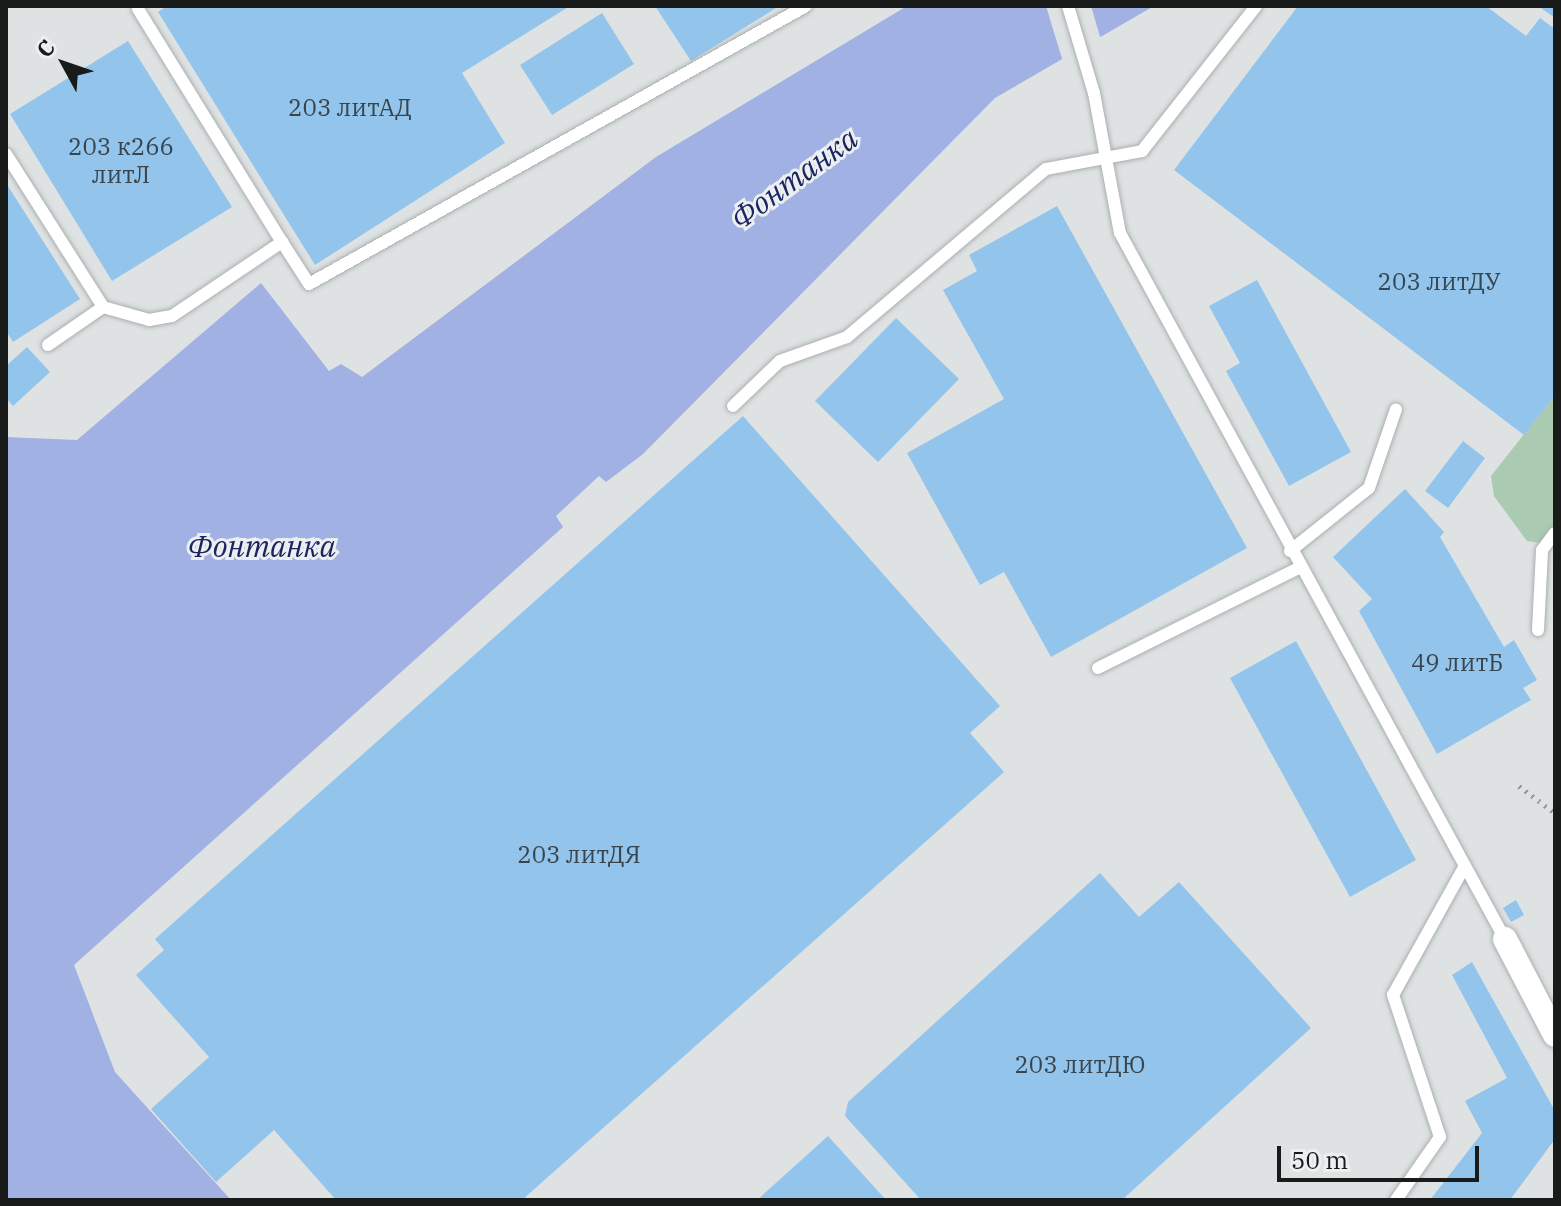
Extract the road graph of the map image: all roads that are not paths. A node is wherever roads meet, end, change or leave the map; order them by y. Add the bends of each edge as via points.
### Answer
1 (806, 6) edge
2 (1068, 6) edge
3 (1256, 6) edge
4 (138, 9) dead end
5 (6, 154) edge
6 (1107, 159) junction
7 (282, 242) junction
8 (103, 307) junction
9 (48, 345) dead end
10 (733, 406) dead end
11 (1396, 409) dead end
12 (1555, 533) edge
13 (1290, 551) junction
14 (1299, 568) junction
15 (1538, 630) dead end
16 (1098, 668) dead end
17 (1463, 869) junction
18 (1505, 939) joint
19 (1555, 1035) edge
20 (1396, 1200) edge

1 - 7 lane via 309,284
2 - 6 lane
3 - 6 lane via 1142,151
4 - 7 lane
5 - 8 lane
6 - 10 lane via 1046,169 847,337 780,361
6 - 13 lane via 1120,233
7 - 8 lane via 172,316 149,320
8 - 9 lane
11 - 13 lane via 1369,488
12 - 15 lane via 1542,550
13 - 14 lane
14 - 16 lane
14 - 17 lane
17 - 18 lane
17 - 20 lane via 1393,995 1440,1137
18 - 19 street

